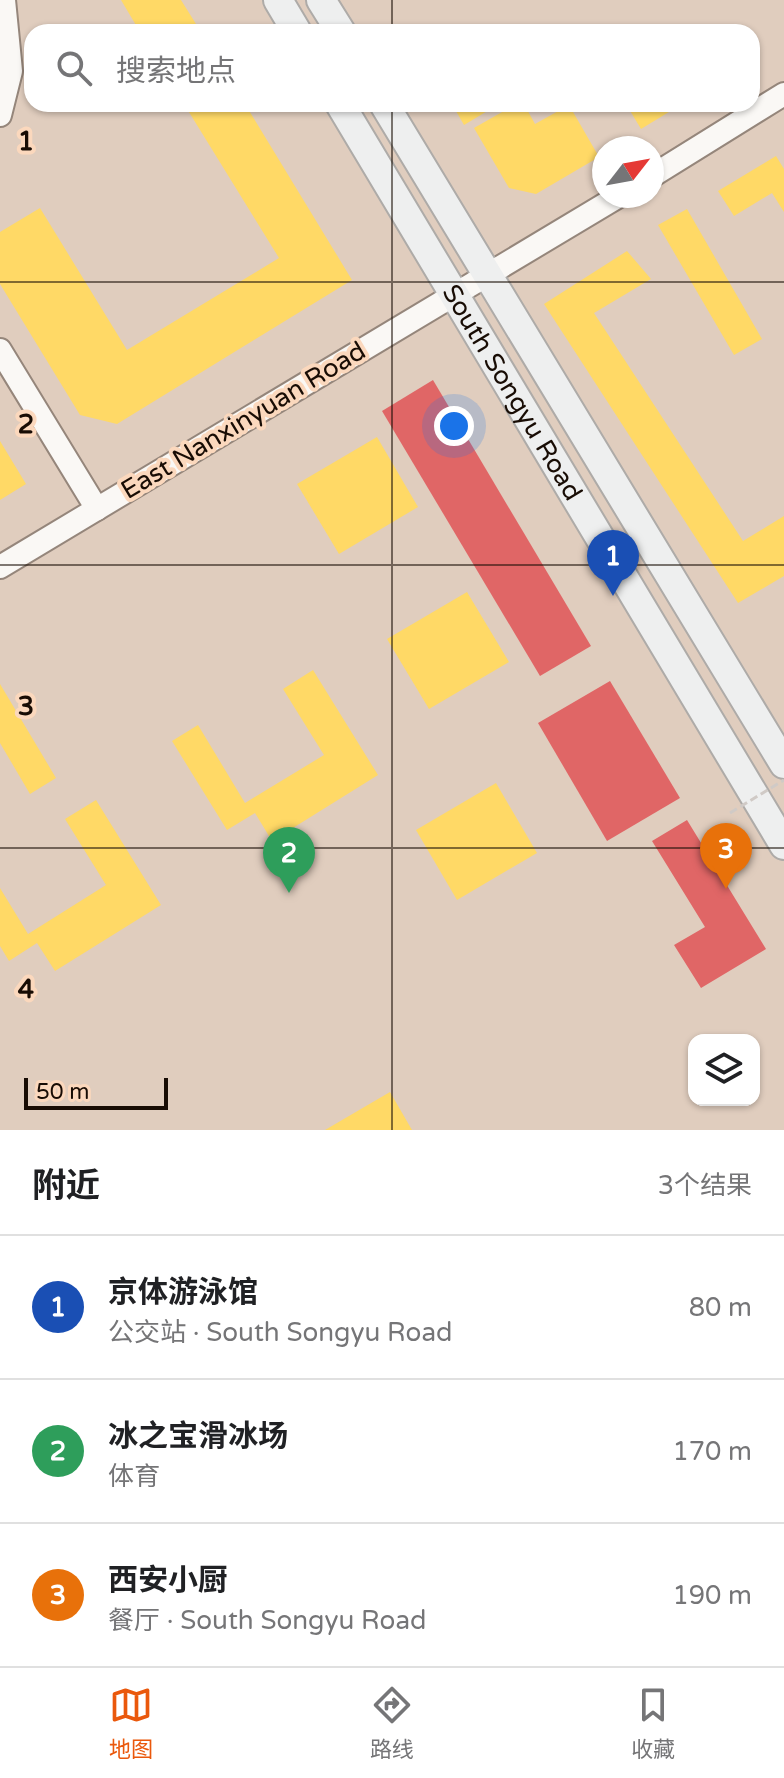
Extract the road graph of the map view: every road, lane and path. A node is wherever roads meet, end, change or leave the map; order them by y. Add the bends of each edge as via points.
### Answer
1 (4, 0) edge
2 (278, 0) edge
3 (321, 0) edge
4 (292, 24) edge
5 (336, 24) edge
6 (784, 94) edge
7 (760, 109) edge
8 (345, 112) edge
9 (389, 112) edge
10 (755, 112) edge
11 (0, 115) edge
12 (664, 169) edge
13 (599, 208) edge
14 (488, 276) junction
15 (452, 294) junction
16 (0, 350) edge
17 (97, 509) junction
18 (0, 567) edge
19 (784, 764) edge
20 (784, 780) edge
21 (730, 813) dead end
22 (784, 845) edge

1 - 11 street via 11,71
2 - 4 main road
3 - 5 main road
6 - 7 street
8 - 15 main road, South Songyu Road
9 - 14 main road, South Songyu Road
10 - 12 street
13 - 14 street, East Nanxinyuan Road
14 - 15 street, East Nanxinyuan Road
14 - 19 main road, South Songyu Road
15 - 17 street, East Nanxinyuan Road
15 - 22 main road, South Songyu Road
16 - 17 street
17 - 18 street, East Nanxinyuan Road
20 - 21 path, bridge

